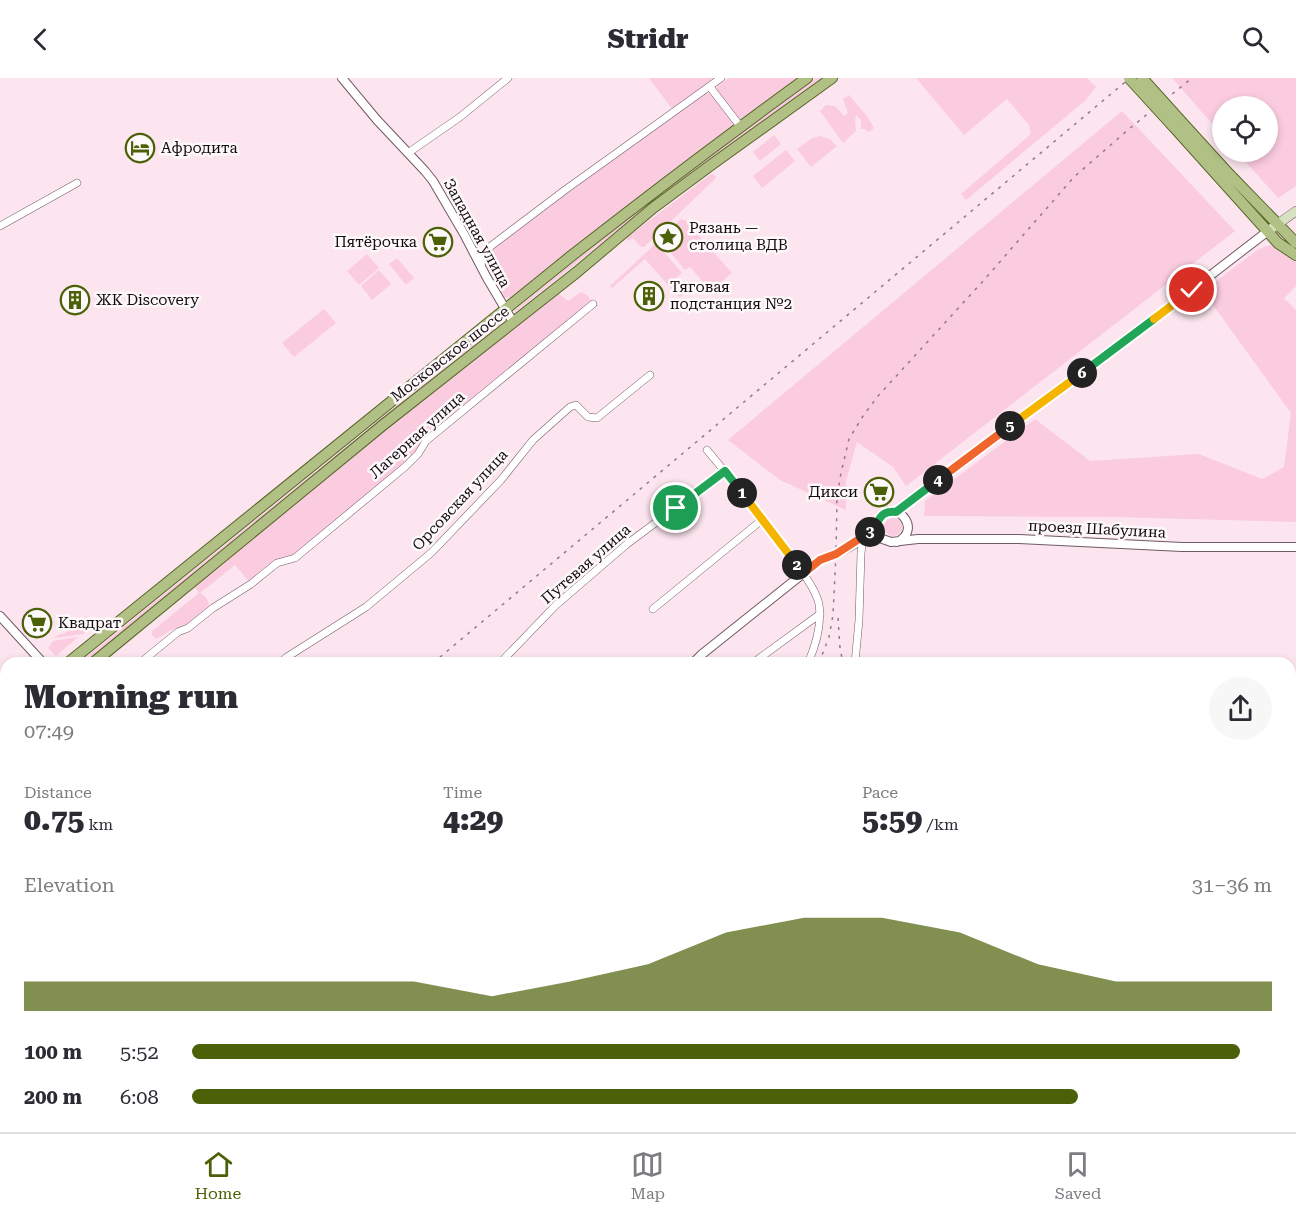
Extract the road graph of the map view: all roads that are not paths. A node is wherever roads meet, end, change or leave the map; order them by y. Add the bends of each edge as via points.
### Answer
1 (342, 78) edge
2 (508, 78) edge
3 (722, 78) edge
4 (807, 78) edge
5 (832, 78) edge
6 (1129, 78) edge
7 (1142, 78) edge
8 (710, 87) junction
9 (1175, 122) junction
10 (740, 126) junction
11 (408, 153) junction
12 (77, 183) dead end
13 (1296, 211) edge
14 (1278, 225) junction
15 (0, 226) edge
16 (1268, 231) junction
17 (1296, 243) edge
18 (1296, 255) edge
19 (481, 266) junction
20 (593, 304) dead end
21 (506, 310) junction
22 (513, 322) junction
23 (650, 375) dead end
24 (707, 450) dead end
25 (725, 471) junction
26 (909, 502) junction
27 (896, 512) junction
28 (904, 517) junction
29 (763, 519) junction
30 (876, 527) junction
31 (907, 531) junction
32 (863, 537) junction
33 (882, 538) junction
34 (918, 539) junction
35 (896, 542) junction
36 (1296, 547) edge
37 (804, 573) junction
38 (653, 609) dead end
39 (820, 614) junction
40 (0, 616) edge
41 (38, 657) edge
42 (75, 657) edge
43 (100, 657) edge
44 (147, 657) edge
45 (287, 657) edge
46 (506, 657) edge
47 (699, 657) edge
48 (761, 657) edge
49 (811, 657) edge
50 (856, 657) edge

1 - 11 street, Западная улица
2 - 11 street
3 - 8 street
4 - 10 main road, Московское шоссе
5 - 22 main road, Московское шоссе via 653,208
6 - 9 main road, bridge
7 - 9 main road, bridge
8 - 10 street
8 - 19 street via 491,246
9 - 14 main road
9 - 16 main road
10 - 21 main road, Московское шоссе
11 - 19 street, Западная улица via 437,188
12 - 15 street
13 - 14 main road
14 - 16 main road
14 - 17 main road
16 - 18 main road
16 - 26 street
19 - 21 street, Западная улица
20 - 44 street, Лагерная улица via 426,441 406,466 295,558 277,563
21 - 22 street, Западная улица
21 - 42 main road, Московское шоссе
22 - 43 main road, Московское шоссе
23 - 45 street, Орсовская улица via 601,417 588,417 576,405 570,407 533,440 501,480 431,553 366,607
24 - 25 street
25 - 29 street
25 - 46 street, Путевая улица via 627,544 556,605
26 - 27 street
26 - 28 street
27 - 28 street
27 - 30 street via 881,516
28 - 31 street
29 - 37 street
29 - 38 street
30 - 32 street
30 - 33 street
31 - 34 street
31 - 35 street
32 - 33 street, проезд Шабулина
32 - 37 street
32 - 50 street
33 - 35 street, проезд Шабулина
34 - 35 street, проезд Шабулина
34 - 36 street, проезд Шабулина
37 - 39 street
37 - 47 street
39 - 48 street
39 - 49 street
40 - 41 street

